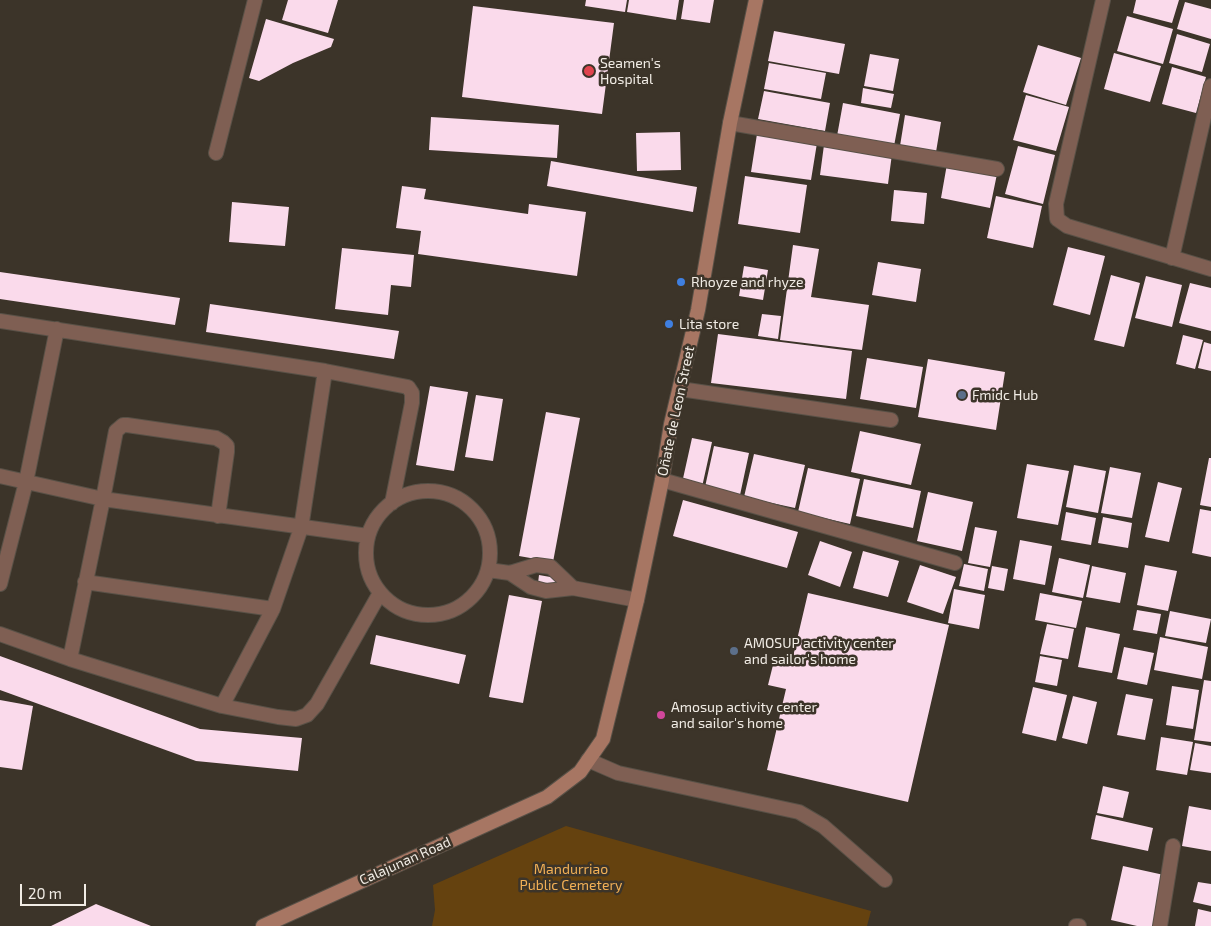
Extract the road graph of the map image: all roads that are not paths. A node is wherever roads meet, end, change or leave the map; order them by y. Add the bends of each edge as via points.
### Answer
1 (255, 0) edge
2 (756, 0) edge
3 (1103, 0) edge
4 (1211, 86) edge
5 (730, 123) junction
6 (216, 153) dead end
7 (997, 169) dead end
8 (1172, 258) junction
9 (1211, 269) edge
10 (0, 321) edge
11 (57, 329) junction
12 (325, 371) junction
13 (680, 389) junction
14 (891, 420) dead end
15 (0, 476) edge
16 (662, 480) junction
17 (26, 482) junction
18 (103, 499) junction
19 (392, 502) junction
20 (218, 516) junction
21 (301, 528) junction
22 (368, 536) junction
23 (955, 563) dead end
24 (488, 570) junction
25 (510, 573) junction
26 (85, 582) junction
27 (0, 584) edge
28 (573, 588) junction
29 (380, 593) junction
30 (637, 600) junction
31 (273, 608) junction
32 (0, 634) edge
33 (70, 659) junction
34 (222, 706) junction
35 (588, 760) junction
36 (547, 797) joint
37 (1173, 846) dead end
38 (885, 880) dead end
39 (264, 926) edge
40 (1160, 926) edge

1 - 6 street
2 - 5 main road, Oñate de Leon Street
3 - 8 street via 1056,204 1057,220 1067,226
4 - 8 street
5 - 7 street
5 - 13 main road, Oñate de Leon Street via 711,240
8 - 9 street
10 - 11 street
11 - 12 street
11 - 17 street
12 - 19 street via 408,387 412,393
12 - 21 street
13 - 14 street
13 - 16 main road, Oñate de Leon Street
15 - 17 street
16 - 23 street
16 - 30 main road, Oñate de Leon Street
17 - 18 street
17 - 27 street
18 - 20 street
18 - 20 street via 116,431 123,425 216,438 227,446
18 - 26 street
19 - 22 street via 377,518
19 - 24 street via 412,493 434,491 456,498 474,511 486,529 491,551
20 - 21 street
21 - 22 street
21 - 31 street
22 - 29 street via 368,570
24 - 25 street
24 - 29 street via 478,590 449,612 430,616 412,613 394,606
25 - 28 street via 531,587 546,591
25 - 28 street via 536,565 551,567
26 - 31 street
26 - 33 street
28 - 30 street
29 - 34 street via 307,715 296,719
30 - 35 main road, Oñate de Leon Street via 603,739
31 - 34 street
32 - 33 street
33 - 34 street
35 - 36 main road, Oñate de Leon Street via 580,772
35 - 38 street via 618,773 799,812 823,826
36 - 39 main road, Calajunan Road
37 - 40 street

